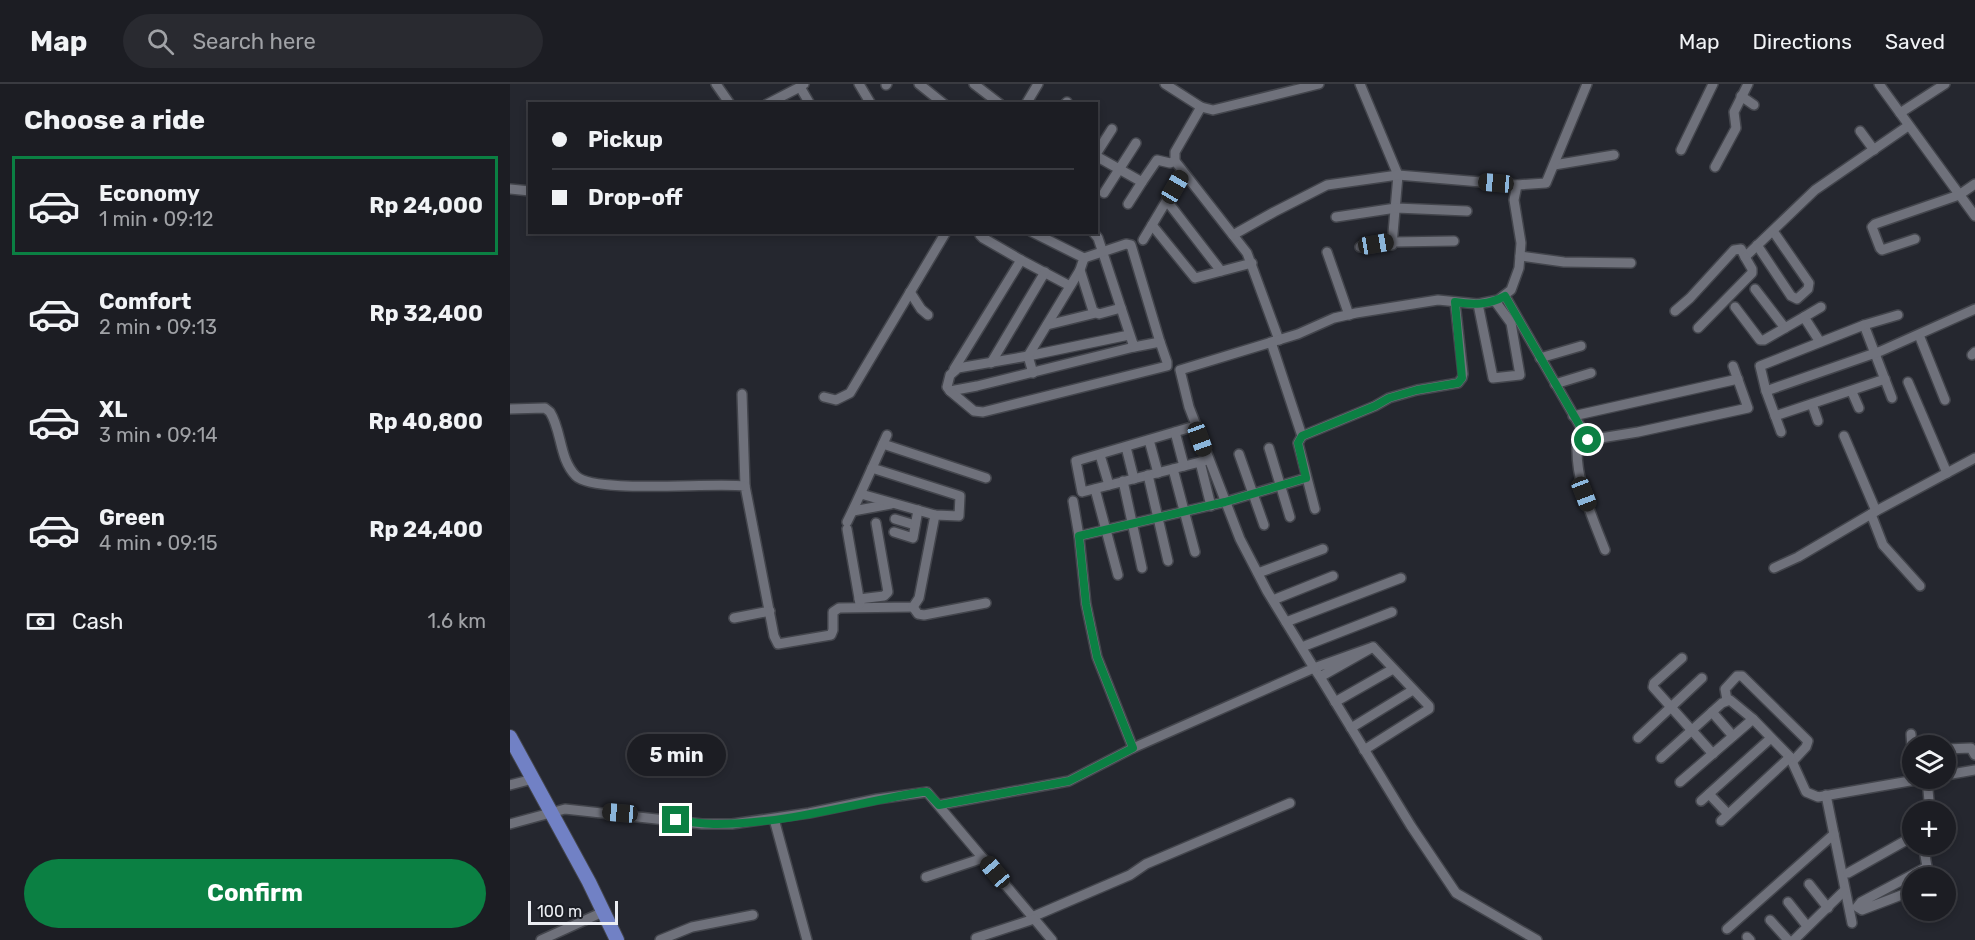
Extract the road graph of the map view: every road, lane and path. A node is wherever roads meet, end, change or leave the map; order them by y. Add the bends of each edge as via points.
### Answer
1 (716, 84) edge
2 (859, 84) edge
3 (920, 84) edge
4 (974, 84) edge
5 (1038, 84) edge
6 (1165, 84) edge
7 (1314, 84) edge
8 (1360, 84) edge
9 (1587, 84) edge
10 (1713, 84) edge
11 (1748, 84) edge
12 (1879, 84) edge
13 (1945, 84) edge
14 (802, 85) edge
15 (1741, 96) junction
16 (729, 102) edge
17 (770, 102) edge
18 (809, 102) edge
19 (870, 102) edge
20 (942, 102) edge
21 (997, 102) edge
22 (1027, 102) edge
23 (1754, 105) dead end
24 (1201, 106) junction
25 (1900, 113) junction
26 (1908, 126) junction
27 (1112, 129) dead end
28 (1860, 131) dead end
29 (1136, 143) dead end
30 (1681, 150) dead end
31 (1874, 150) junction
32 (1098, 152) edge
33 (1614, 155) dead end
34 (1098, 156) edge
35 (1175, 161) junction
36 (1554, 165) junction
37 (1715, 167) dead end
38 (1120, 169) junction
39 (1183, 173) junction
40 (1398, 175) junction
41 (1142, 182) junction
42 (1975, 184) edge
43 (1517, 185) junction
44 (510, 189) edge
45 (528, 191) edge
46 (1104, 193) dead end
47 (1959, 195) junction
48 (1167, 201) junction
49 (1128, 204) dead end
50 (1396, 208) junction
51 (1467, 211) dead end
52 (1336, 216) dead end
53 (1975, 216) edge
54 (1152, 225) junction
55 (1773, 231) junction
56 (945, 234) edge
57 (982, 234) edge
58 (1036, 234) edge
59 (1095, 234) edge
60 (1233, 235) junction
61 (1915, 239) dead end
62 (1143, 240) dead end
63 (1454, 241) dead end
64 (1393, 243) junction
65 (1757, 245) junction
66 (1360, 246) dead end
67 (1102, 252) junction
68 (1327, 252) dead end
69 (1520, 256) junction
70 (1746, 257) junction
71 (1084, 258) junction
72 (1021, 260) junction
73 (1252, 263) junction
74 (1631, 263) dead end
75 (1080, 270) junction
76 (1221, 271) junction
77 (1045, 272) junction
78 (1071, 286) junction
79 (1755, 289) dead end
80 (910, 292) junction
81 (1505, 296) junction
82 (1495, 301) junction
83 (1455, 302) junction
84 (1478, 304) junction
85 (1735, 307) dead end
86 (1821, 307) dead end
87 (1121, 308) junction
88 (1975, 309) edge
89 (1675, 311) dead end
90 (1096, 313) junction
91 (928, 315) dead end
92 (1349, 315) junction
93 (1898, 315) dead end
94 (1804, 317) junction
95 (1047, 325) junction
96 (1864, 325) junction
97 (1698, 328) dead end
98 (1785, 328) junction
99 (1129, 335) junction
100 (1919, 335) junction
101 (1275, 341) junction
102 (1160, 342) junction
103 (1820, 342) junction
104 (1581, 346) dead end
105 (1134, 347) junction
106 (1875, 353) junction
107 (1028, 356) junction
108 (1540, 358) junction
109 (991, 363) junction
110 (1733, 366) dead end
111 (954, 369) junction
112 (1033, 373) junction
113 (1591, 373) dead end
114 (1885, 379) junction
115 (1738, 380) junction
116 (1908, 382) dead end
117 (1555, 384) junction
118 (950, 391) junction
119 (1766, 391) junction
120 (1852, 392) junction
121 (742, 394) dead end
122 (824, 397) dead end
123 (1892, 398) dead end
124 (1945, 400) dead end
125 (1812, 404) junction
126 (1858, 408) dead end
127 (510, 409) edge
128 (1573, 416) junction
129 (1775, 416) junction
130 (1818, 421) dead end
131 (1195, 426) junction
132 (1175, 432) junction
133 (1781, 432) dead end
134 (1302, 436) junction
135 (1844, 436) dead end
136 (1586, 439) junction
137 (1149, 440) junction
138 (1126, 447) junction
139 (1269, 448) dead end
140 (1239, 454) dead end
141 (1100, 455) junction
142 (1975, 458) edge
143 (1204, 461) junction
144 (1184, 466) junction
145 (872, 468) junction
146 (1173, 468) junction
147 (1158, 472) junction
148 (1947, 473) junction
149 (1148, 475) junction
150 (986, 478) dead end
151 (1306, 478) junction
152 (1134, 479) junction
153 (1123, 482) junction
154 (1108, 485) junction
155 (1280, 485) junction
156 (745, 486) junction
157 (1095, 489) junction
158 (1252, 493) junction
159 (861, 494) junction
160 (1072, 501) dead end
161 (1225, 502) junction
162 (893, 503) junction
163 (1211, 506) junction
164 (1315, 509) dead end
165 (918, 510) junction
166 (853, 511) junction
167 (1185, 512) junction
168 (1873, 512) junction
169 (935, 515) junction
170 (1290, 517) dead end
171 (895, 519) dead end
172 (1158, 519) junction
173 (876, 523) dead end
174 (915, 525) junction
175 (1132, 525) junction
176 (1264, 525) dead end
177 (1107, 530) junction
178 (894, 532) dead end
179 (1079, 536) junction
180 (1323, 549) dead end
181 (1605, 550) dead end
182 (1196, 552) dead end
183 (1168, 561) dead end
184 (1142, 568) dead end
185 (1774, 568) dead end
186 (1258, 573) junction
187 (1118, 575) dead end
188 (1333, 576) dead end
189 (1401, 578) dead end
190 (1920, 586) dead end
191 (1273, 600) junction
192 (860, 603) junction
193 (986, 603) dead end
194 (913, 607) junction
195 (770, 610) junction
196 (1392, 612) dead end
197 (734, 618) dead end
198 (1286, 622) junction
199 (1302, 647) junction
200 (1373, 647) junction
201 (1682, 658) dead end
202 (1314, 668) junction
203 (1393, 669) junction
204 (1320, 677) junction
205 (1702, 678) dead end
206 (1413, 690) junction
207 (1727, 700) junction
208 (1335, 702) junction
209 (1671, 708) junction
210 (1712, 712) junction
211 (1753, 719) junction
212 (1351, 728) junction
213 (1691, 730) junction
214 (1733, 736) junction
215 (510, 737) edge
216 (1638, 738) dead end
217 (1772, 738) junction
218 (1133, 748) junction
219 (1956, 749) edge
220 (1364, 750) junction
221 (1713, 754) junction
222 (1975, 755) edge
223 (1661, 758) dead end
224 (1792, 759) junction
225 (1975, 770) edge
226 (1956, 773) edge
227 (533, 779) junction
228 (1680, 782) dead end
229 (1902, 782) edge
230 (510, 785) edge
231 (1709, 794) junction
232 (1826, 795) junction
233 (1701, 801) dead end
234 (1290, 803) dead end
235 (939, 805) junction
236 (551, 812) junction
237 (774, 819) junction
238 (510, 824) edge
239 (1834, 834) junction
240 (1902, 843) edge
241 (1925, 855) edge
242 (983, 858) junction
243 (1927, 867) edge
244 (1848, 873) dead end
245 (926, 877) dead end
246 (1902, 880) edge
247 (1809, 884) dead end
248 (1844, 891) junction
249 (1902, 895) edge
250 (1788, 902) dead end
251 (1828, 908) junction
252 (603, 912) junction
253 (753, 915) dead end
254 (1033, 918) junction
255 (1770, 920) dead end
256 (1852, 923) dead end
257 (1807, 926) junction
258 (1727, 929) dead end
259 (976, 938) dead end
260 (541, 940) edge
261 (617, 940) edge
262 (660, 940) edge
263 (807, 940) edge
264 (1052, 940) edge
265 (1537, 940) edge
266 (1788, 940) edge
267 (1794, 940) edge

1 - 16 street
2 - 19 street
3 - 20 street
4 - 21 street
5 - 22 street
6 - 24 street
7 - 24 street via 1213,110
8 - 40 street
9 - 36 street
10 - 30 street
11 - 15 street
12 - 25 street
13 - 25 street
14 - 17 street
14 - 18 street
15 - 23 street
15 - 37 street via 1734,112 1736,128
24 - 35 street via 1175,152
25 - 26 street
26 - 31 street
26 - 47 street
27 - 32 street
28 - 31 street
29 - 38 street
31 - 55 street via 1815,190
33 - 36 street
34 - 38 street
35 - 39 street
35 - 41 street via 1157,160
36 - 43 street via 1546,183
38 - 41 street
38 - 46 street
39 - 48 street
39 - 60 street
40 - 43 street
40 - 50 street
40 - 60 street via 1323,186
41 - 49 street
42 - 47 street
43 - 69 street via 1514,200
44 - 45 street
47 - 53 street
47 - 61 street via 1872,227 1882,250
48 - 54 street
48 - 76 street
50 - 51 street
50 - 52 street
50 - 64 street
54 - 62 street
54 - 76 street via 1192,276
55 - 65 street
55 - 65 street via 1809,283 1808,290 1797,300
56 - 80 street
57 - 72 street
58 - 71 street
59 - 67 street
60 - 73 street
63 - 64 street
64 - 66 street
65 - 70 street
67 - 71 street
67 - 87 street
67 - 102 street via 1126,244 1133,248
68 - 92 street
69 - 74 street via 1564,262
69 - 81 street via 1514,285
70 - 89 street via 1741,249 1734,250
70 - 97 street via 1752,273
71 - 75 street
72 - 77 street
72 - 111 street
73 - 76 street
73 - 101 street
75 - 78 street
75 - 90 street
77 - 78 street
77 - 109 street
78 - 95 street
79 - 98 street
80 - 91 street
80 - 122 street via 850,393 836,400
81 - 82 street
81 - 108 street
82 - 84 street
82 - 84 street via 1511,323 1520,375 1493,378
83 - 84 street
83 - 92 street via 1438,300
83 - 134 street via 1463,374 1458,383 1389,398
85 - 98 street via 1760,340
86 - 94 street
87 - 90 street
87 - 99 street
88 - 100 street
90 - 95 street
92 - 101 street
93 - 96 street
94 - 98 street
94 - 103 street
95 - 107 street
96 - 103 street
96 - 106 street
99 - 105 street
99 - 107 street
100 - 106 street
100 - 124 street
101 - 131 street via 1180,370
101 - 134 street
102 - 105 street
102 - 118 street via 1167,362 1164,367 983,412 974,411
103 - 119 street via 1761,364
104 - 108 street
105 - 112 street
106 - 114 street
106 - 119 street
107 - 109 street
107 - 112 street
108 - 117 street
109 - 111 street
110 - 115 street
111 - 118 street via 947,381
112 - 118 street
113 - 117 street
114 - 120 street
114 - 123 street
115 - 128 street
115 - 136 street via 1746,409
116 - 148 street
117 - 128 street
119 - 129 street
120 - 125 street
120 - 126 street
121 - 156 street
125 - 129 street
125 - 130 street
127 - 156 street via 550,411 570,467 582,481 621,486
128 - 136 street
129 - 133 street
131 - 132 street
131 - 143 street
132 - 137 street
132 - 144 street
134 - 151 street via 1298,443
135 - 168 street
136 - 181 street via 1577,446 1576,461 1583,493
137 - 138 street
137 - 147 street
138 - 141 street
138 - 152 street
139 - 155 street
140 - 158 street
141 - 154 street
141 - 157 street via 1074,456 1082,492
142 - 148 street
143 - 144 street
143 - 161 street
143 - 163 street
144 - 146 street
145 - 150 street via 885,440
145 - 159 street
145 - 169 street via 961,491 959,516
146 - 147 street
146 - 167 street
147 - 149 street
148 - 168 street
149 - 152 street
149 - 172 street
151 - 155 street
151 - 164 street
152 - 153 street
153 - 154 street
153 - 175 street
154 - 157 street
155 - 158 street
155 - 170 street
156 - 195 street
157 - 177 street
158 - 161 street
158 - 176 street
159 - 162 street
159 - 166 street
160 - 179 street
161 - 163 street
161 - 186 street
162 - 165 street
162 - 166 street
163 - 167 street
165 - 169 street
165 - 174 street
166 - 192 street via 847,526
167 - 172 street
167 - 182 street
168 - 185 street
168 - 190 street via 1883,545
169 - 194 street via 919,598
171 - 174 street
172 - 175 street
172 - 183 street
173 - 192 street via 888,589 884,596
174 - 178 street via 913,538
175 - 177 street
175 - 184 street
177 - 179 street
177 - 187 street
179 - 218 street via 1086,604 1097,657
180 - 186 street
186 - 191 street
188 - 191 street
189 - 198 street
191 - 198 street
192 - 194 street
192 - 195 street via 833,612 829,636 782,645 775,641
193 - 194 street via 924,615
195 - 197 street
196 - 199 street
198 - 199 street
199 - 202 street
200 - 202 street
200 - 203 street
200 - 204 street
201 - 209 street via 1653,687
202 - 204 street
202 - 218 street
203 - 206 street
203 - 208 street
204 - 208 street
205 - 209 street
206 - 212 street
206 - 220 street via 1429,706 1427,712
207 - 210 street
207 - 211 street
207 - 224 street via 1725,689 1737,676 1742,676 1808,741
208 - 212 street
209 - 213 street
209 - 216 street
210 - 213 street
210 - 214 street
211 - 214 street
211 - 217 street
212 - 220 street
213 - 221 street
213 - 223 street
214 - 221 street
215 - 227 highway
217 - 224 street
217 - 231 street
218 - 235 street via 1069,781
219 - 222 street via 1971,748
220 - 265 street via 1456,894
221 - 228 street
224 - 231 street via 1725,818
224 - 232 street via 1806,792 1811,796
225 - 226 street
227 - 230 street
227 - 236 highway
229 - 232 street
231 - 233 street
232 - 239 street
234 - 254 street via 1146,864 1130,875
235 - 237 street via 927,792 922,792
235 - 242 street
236 - 237 street via 576,809 715,824
236 - 238 street
236 - 252 highway
237 - 263 street
239 - 248 street
239 - 258 street
240 - 244 street
241 - 243 street
242 - 245 street
242 - 254 street
246 - 249 street via 1857,907 1862,910
247 - 251 street
248 - 251 street
248 - 256 street
250 - 257 street
251 - 257 street
252 - 260 street
252 - 261 highway
253 - 262 street via 692,927
254 - 259 street
254 - 264 street
255 - 266 street
257 - 267 street

